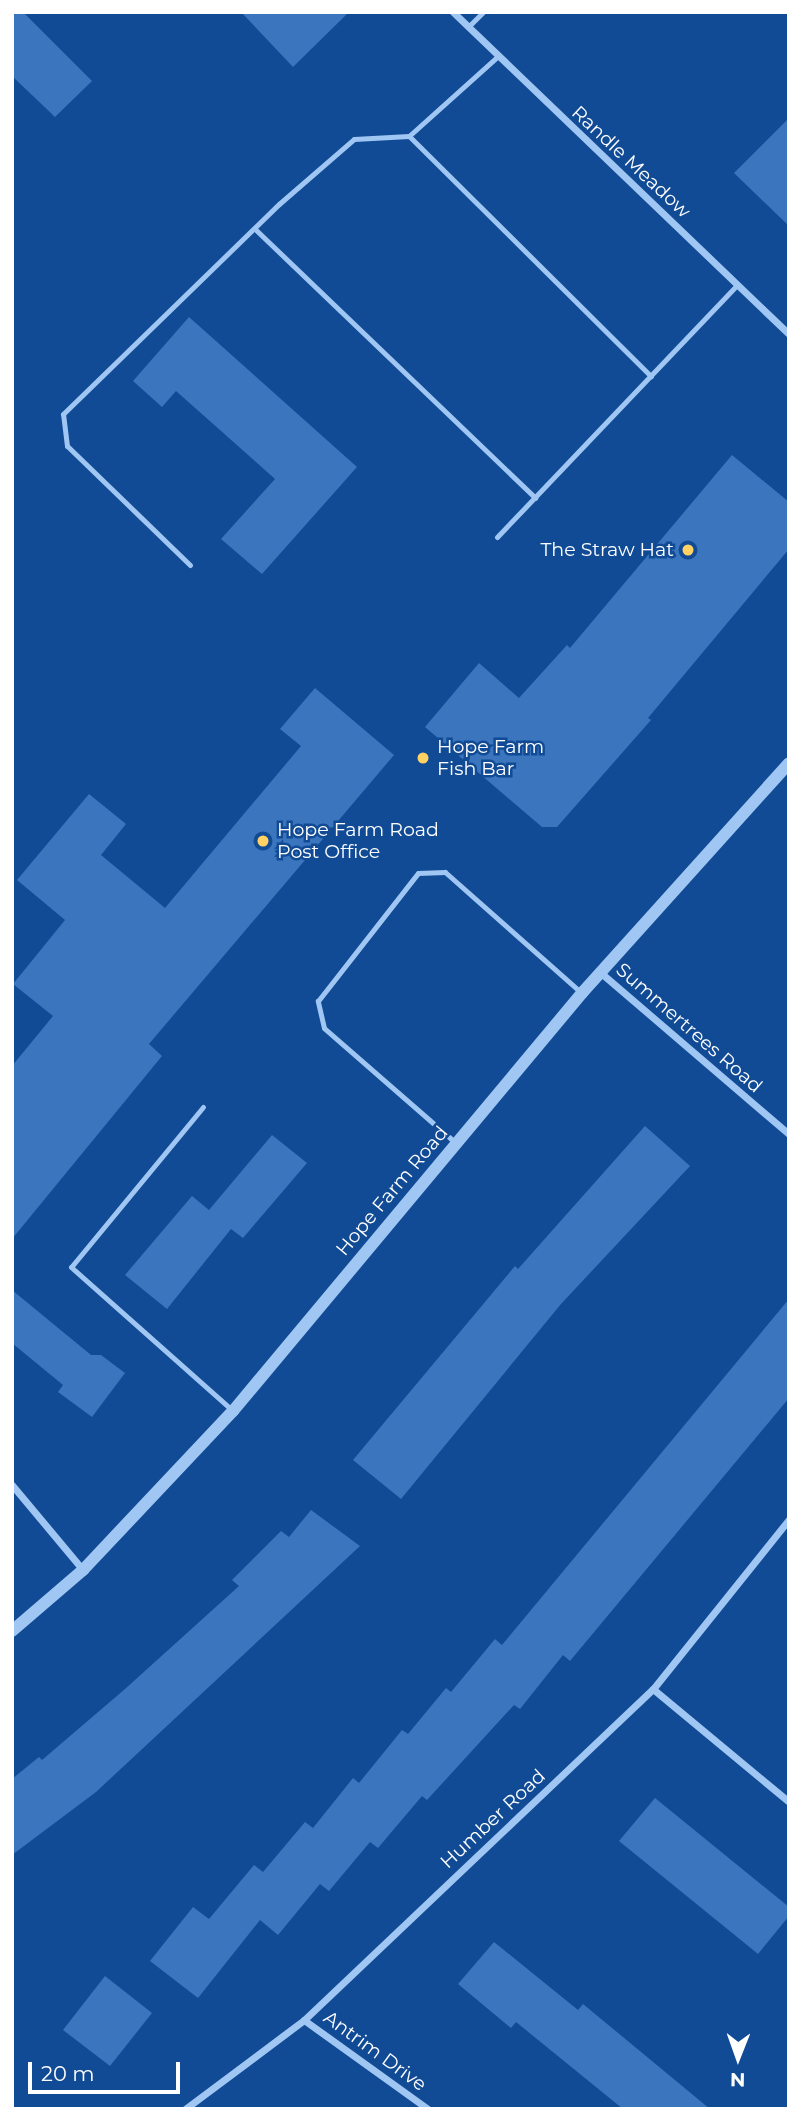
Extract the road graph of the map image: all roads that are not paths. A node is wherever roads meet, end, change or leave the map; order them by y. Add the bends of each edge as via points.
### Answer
1 (453, 12) edge
2 (483, 12) edge
3 (468, 27) junction
4 (497, 57) junction
5 (409, 136) junction
6 (256, 230) junction
7 (737, 285) junction
8 (789, 334) edge
9 (650, 376) junction
10 (535, 498) junction
11 (497, 537) dead end
12 (190, 565) dead end
13 (789, 762) edge
14 (601, 973) junction
15 (582, 993) junction
16 (204, 1107) dead end
17 (789, 1134) edge
18 (457, 1144) junction
19 (233, 1411) junction
20 (12, 1485) edge
21 (789, 1519) edge
22 (83, 1570) junction
23 (12, 1631) edge
24 (653, 1689) junction
25 (789, 1802) edge
26 (304, 2020) junction
27 (185, 2109) edge
28 (428, 2109) edge

1 - 3 street, Randle Meadow
2 - 3 lane
3 - 4 street, Randle Meadow
4 - 5 lane
4 - 7 street, Randle Meadow
5 - 6 lane via 354,139
5 - 9 lane
6 - 10 lane
6 - 12 lane via 63,414 67,446
7 - 8 street, Randle Meadow
7 - 9 lane
9 - 10 lane
10 - 11 lane
13 - 14 street, Hope Farm Road
14 - 15 street, Hope Farm Road
14 - 17 street, Summertrees Road
15 - 18 street, Hope Farm Road
15 - 18 lane via 445,872 418,873 318,1001 324,1028
16 - 19 lane via 71,1267
18 - 19 street, Hope Farm Road
19 - 22 street, Hope Farm Road
20 - 22 street
21 - 24 street, Humber Road
22 - 23 street, Hope Farm Road
24 - 25 street
24 - 26 street, Humber Road
26 - 27 street, Humber Road
26 - 28 street, Antrim Drive

